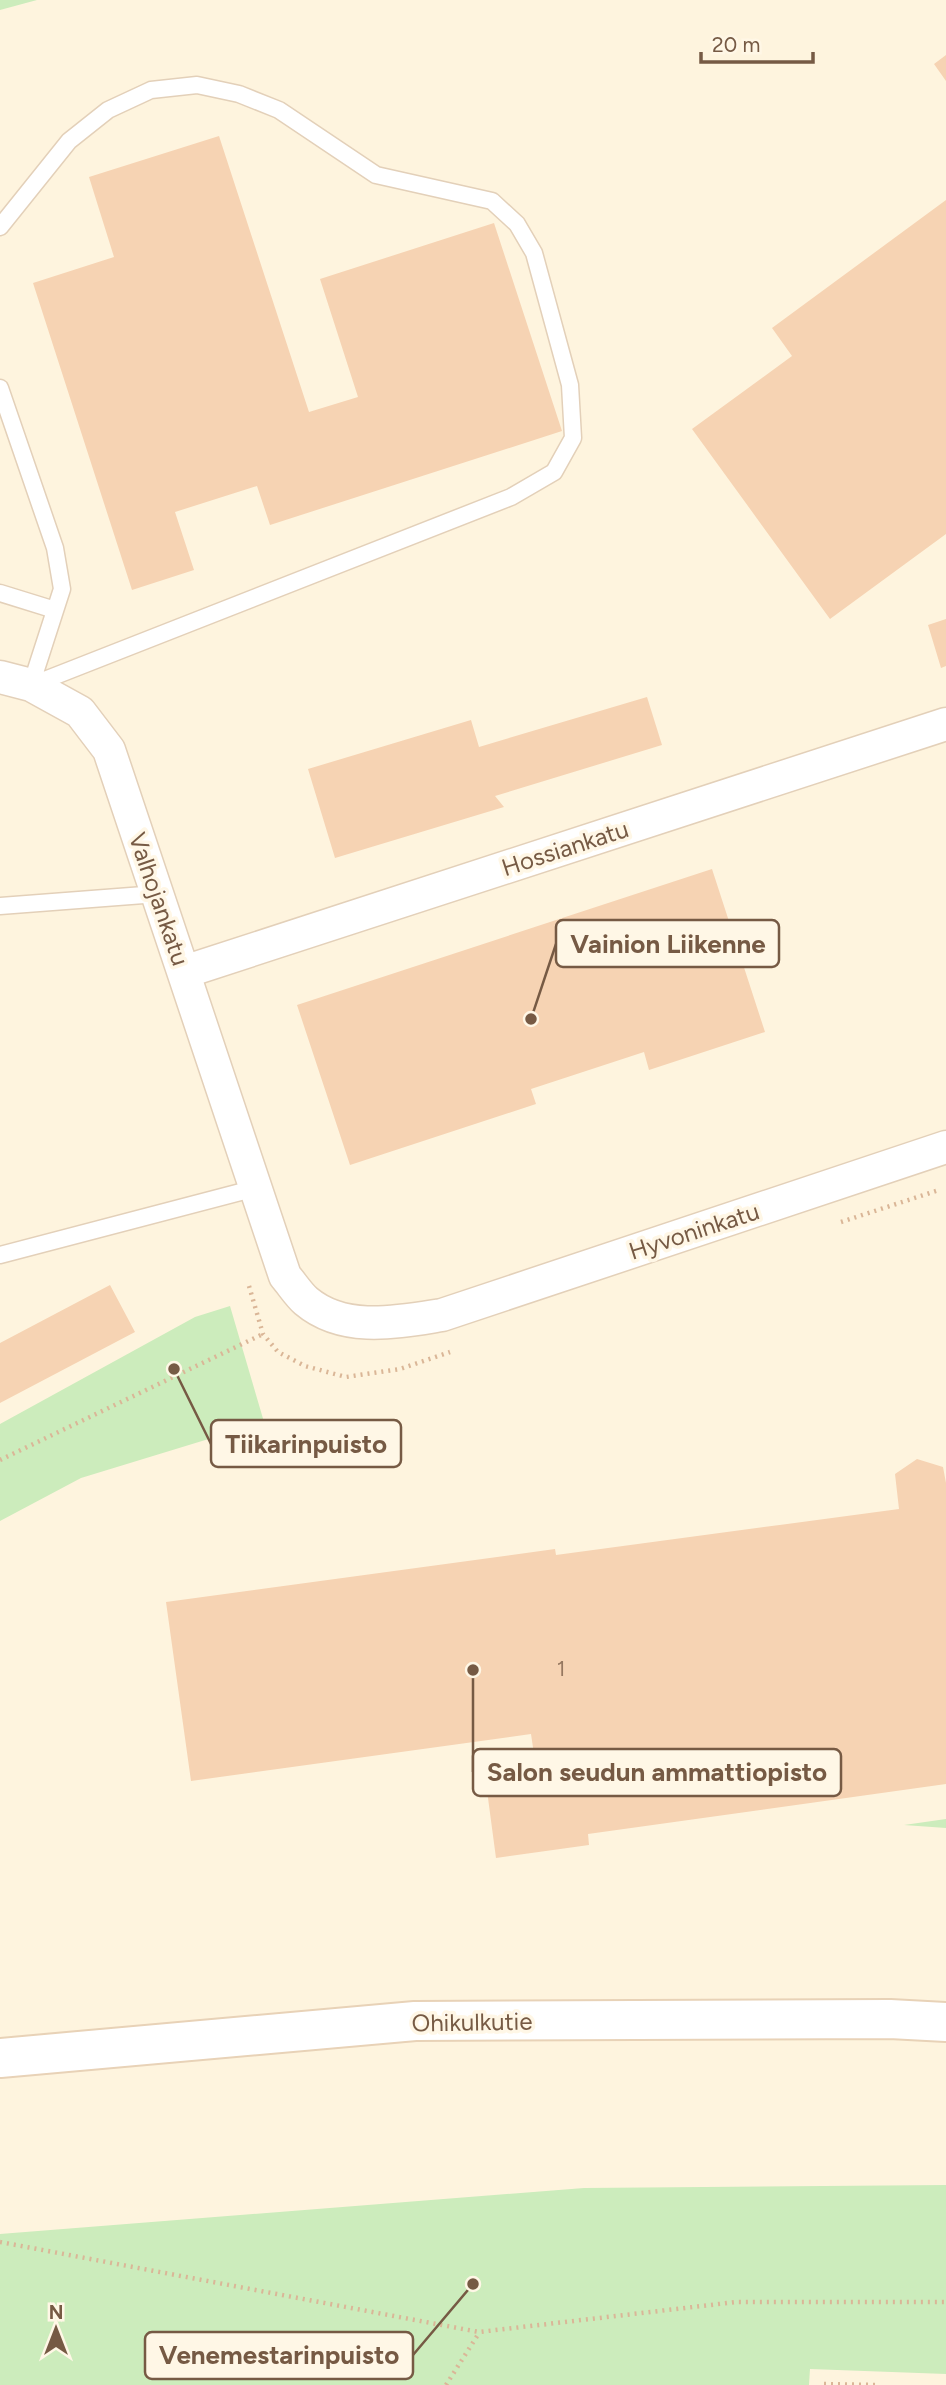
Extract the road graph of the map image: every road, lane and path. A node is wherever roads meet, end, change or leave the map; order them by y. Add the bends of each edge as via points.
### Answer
1 (0, 227) edge
2 (0, 388) edge
3 (0, 593) edge
4 (55, 610) junction
5 (0, 677) edge
6 (31, 685) junction
7 (946, 724) edge
8 (157, 894) junction
9 (0, 906) edge
10 (184, 972) junction
11 (946, 1147) edge
12 (946, 1187) edge
13 (256, 1188) junction
14 (838, 1223) dead end
15 (0, 1255) edge
16 (248, 1284) dead end
17 (442, 1315) joint
18 (263, 1334) junction
19 (453, 1351) dead end
20 (0, 1460) edge
21 (946, 2022) edge
22 (0, 2058) edge
23 (0, 2242) edge
24 (946, 2302) edge
25 (479, 2332) junction
26 (824, 2384) edge
27 (446, 2385) edge
28 (878, 2385) edge

1 - 6 lane via 69,141 108,110 150,90 197,85 239,94 279,110 376,175 492,201 517,224 534,253 570,385 573,438 554,472 511,498
2 - 4 lane via 55,548 62,589
3 - 4 lane
4 - 6 lane
5 - 6 street, Valhojankatu
6 - 8 street, Valhojankatu via 80,712 109,750
7 - 10 street, Hossiankatu
8 - 9 lane
8 - 10 street, Valhojankatu
10 - 13 street, Valhojankatu
11 - 17 street, Hyvoninkatu
12 - 14 path
13 - 15 lane
13 - 17 street, Valhojankatu via 285,1276 305,1300 332,1318 386,1324
16 - 18 path
18 - 19 path via 278,1352 305,1366 346,1377 400,1369
18 - 20 path
21 - 22 main road, Ohikulkutie via 415,2021
23 - 25 path
24 - 25 path via 736,2302
25 - 27 path
26 - 28 path

